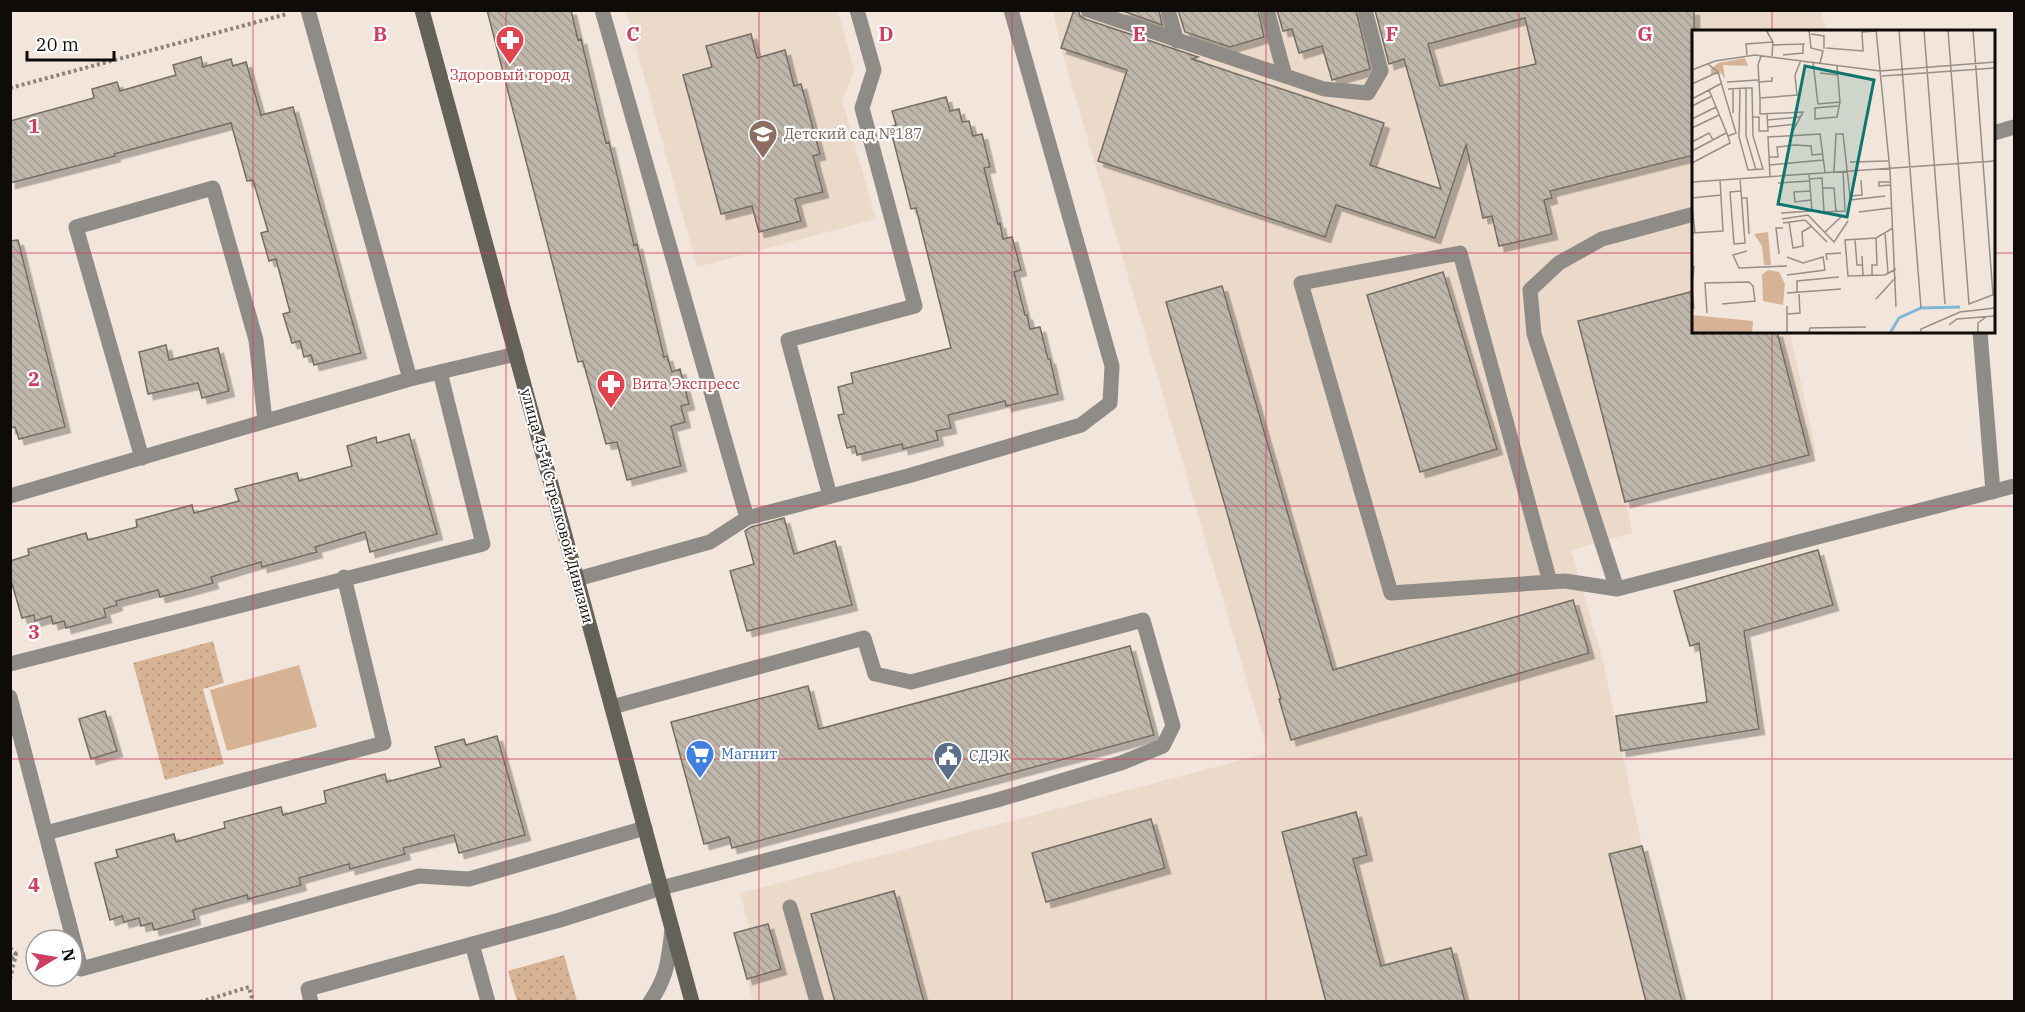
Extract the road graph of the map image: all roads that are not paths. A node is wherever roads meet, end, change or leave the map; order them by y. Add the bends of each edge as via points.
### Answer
1 (308, 10) edge
2 (422, 10) edge
3 (602, 10) edge
4 (857, 10) edge
5 (1011, 10) edge
6 (1088, 10) edge
7 (1168, 10) edge
8 (1267, 10) edge
9 (1365, 10) edge
10 (1177, 41) junction
11 (1285, 76) junction
12 (2014, 127) edge
13 (1995, 133) edge
14 (1692, 215) edge
15 (1980, 333) edge
16 (516, 354) junction
17 (440, 372) junction
18 (410, 379) junction
19 (265, 421) junction
20 (142, 458) junction
21 (2014, 486) edge
22 (1993, 492) junction
23 (10, 496) edge
24 (831, 496) junction
25 (747, 518) junction
26 (344, 577) junction
27 (577, 579) junction
28 (1550, 582) junction
29 (1617, 589) junction
30 (10, 664) edge
31 (10, 697) edge
32 (612, 706) junction
33 (645, 828) junction
34 (46, 833) junction
35 (661, 888) junction
36 (790, 907) dead end
37 (672, 930) junction
38 (472, 944) junction
39 (311, 1002) edge
40 (488, 1002) edge
41 (650, 1002) edge
42 (692, 1002) edge
43 (817, 1002) edge

1 - 18 lane
2 - 16 main road, улица 45-й Стрелковой Дивизии
3 - 25 lane
4 - 24 lane via 874,70 862,108 915,306 788,340
5 - 24 lane via 1112,366 1110,403 1081,424
6 - 10 lane
7 - 10 lane
8 - 11 lane
9 - 11 lane via 1381,71 1368,93 1324,89
10 - 11 lane
12 - 13 lane
14 - 29 lane via 1602,238 1559,263 1530,290 1534,334
15 - 22 lane
16 - 17 lane
16 - 27 main road, улица 45-й Стрелковой Дивизии
17 - 18 lane
17 - 26 lane via 483,544
18 - 19 lane
19 - 20 lane
19 - 20 lane via 256,340 213,188 76,227
20 - 23 lane
21 - 22 lane
22 - 29 lane
24 - 25 lane
25 - 27 lane via 710,542
26 - 30 lane
26 - 34 lane via 384,743
27 - 32 main road, улица 45-й Стрелковой Дивизии
28 - 28 lane via 1391,593 1301,283 1460,254
28 - 29 lane
31 - 34 lane
32 - 33 main road, улица 45-й Стрелковой Дивизии
32 - 35 lane via 864,638 875,675 911,682 1143,620 1173,726 1163,746 1121,763 997,800
33 - 34 lane via 469,879 419,876 81,969
33 - 35 main road, улица 45-й Стрелковой Дивизии
35 - 37 main road, улица 45-й Стрелковой Дивизии
35 - 38 lane
36 - 43 lane
37 - 41 lane via 666,969
37 - 42 main road, улица 45-й Стрелковой Дивизии
38 - 39 lane via 308,989
38 - 40 lane

